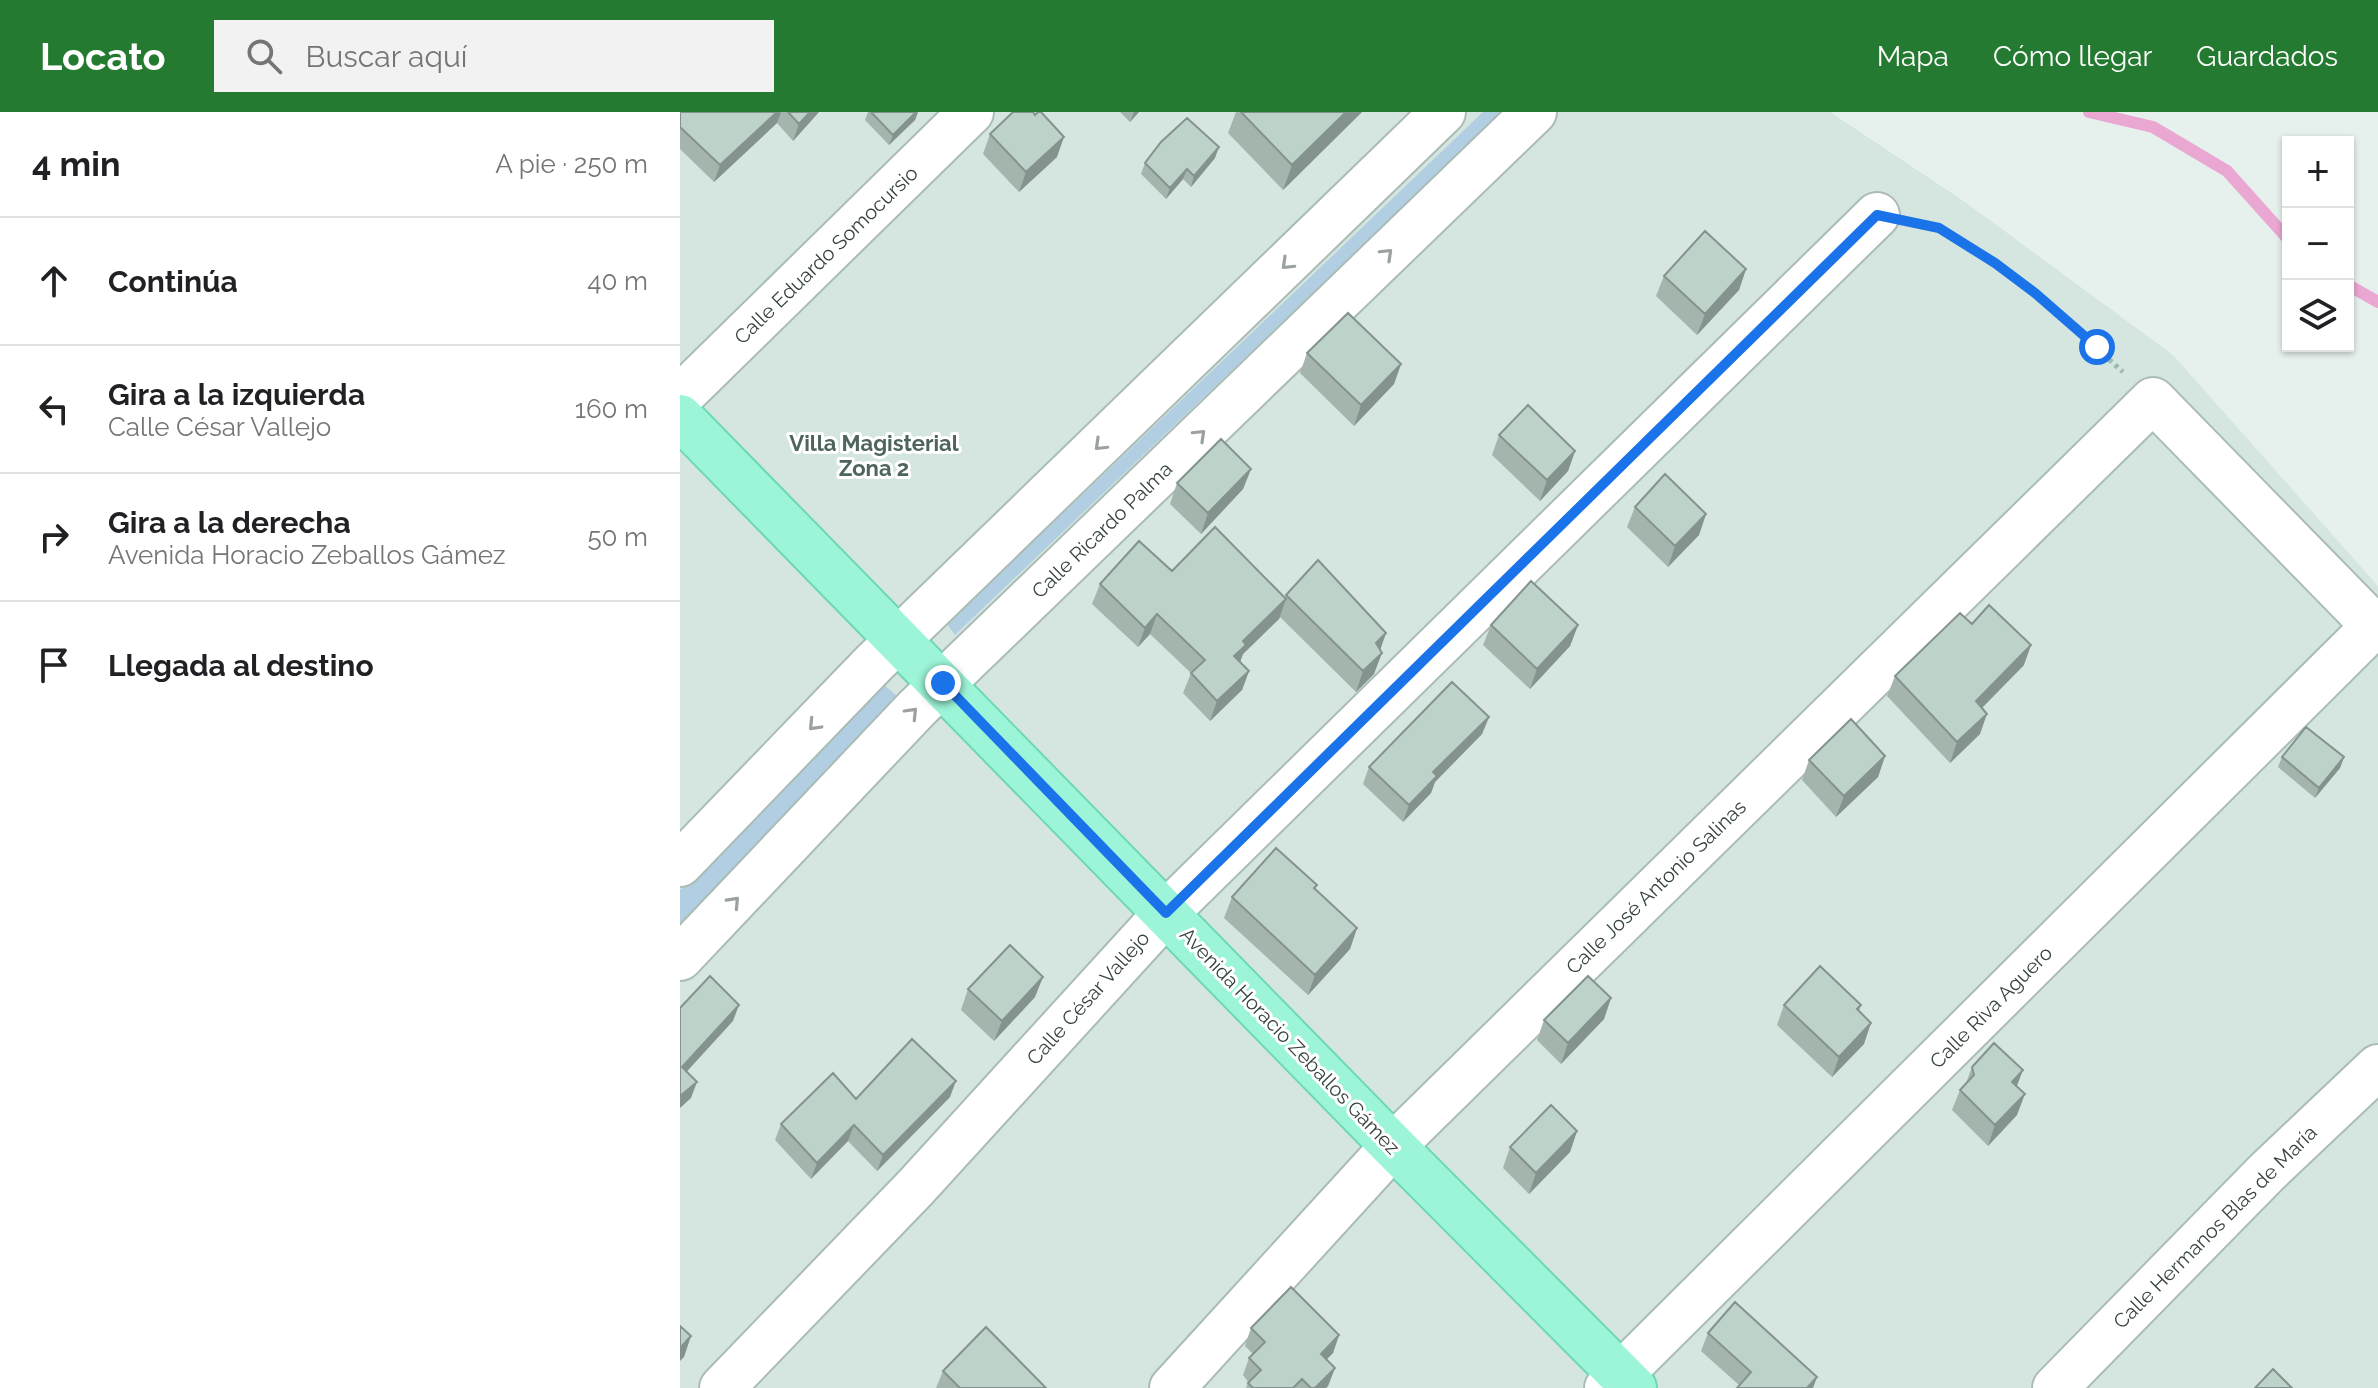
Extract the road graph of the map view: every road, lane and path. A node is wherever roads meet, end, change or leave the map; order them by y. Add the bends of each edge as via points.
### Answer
1 (971, 112) edge
2 (1443, 112) edge
3 (1534, 112) edge
4 (1877, 215) joint
5 (680, 397) edge
6 (2153, 400) junction
7 (680, 417) edge
8 (2376, 628) edge
9 (898, 641) junction
10 (943, 683) junction
11 (680, 864) edge
12 (1166, 913) junction
13 (680, 958) edge
14 (2378, 1067) edge
15 (1393, 1146) junction
16 (1621, 1384) edge
17 (722, 1388) edge
18 (1172, 1388) edge
19 (2055, 1388) edge

1 - 5 street, Calle Eduardo Somocursio
2 -> 9 street
10 -> 3 street, Calle Ricardo Palma
4 - 6 path via 1939,228 1995,263
4 - 12 street, Calle César Vallejo
6 - 8 street
6 - 15 street, Calle José Antonio Salinas
7 - 9 main road, Avenida Horacio Zeballos Gámez
8 - 16 street, Calle Riva Aguero
9 - 10 main road, Avenida Horacio Zeballos Gámez
9 -> 11 street
10 - 12 main road, Avenida Horacio Zeballos Gámez
13 -> 10 street, Calle Ricardo Palma
12 - 15 main road, Avenida Horacio Zeballos Gámez
12 - 17 street, Calle César Vallejo via 916,1187
14 - 19 street, Calle Hermanos Blas de María
15 - 16 main road, Avenida Horacio Zeballos Gámez
15 - 18 street, Calle José Antonio Salinas

